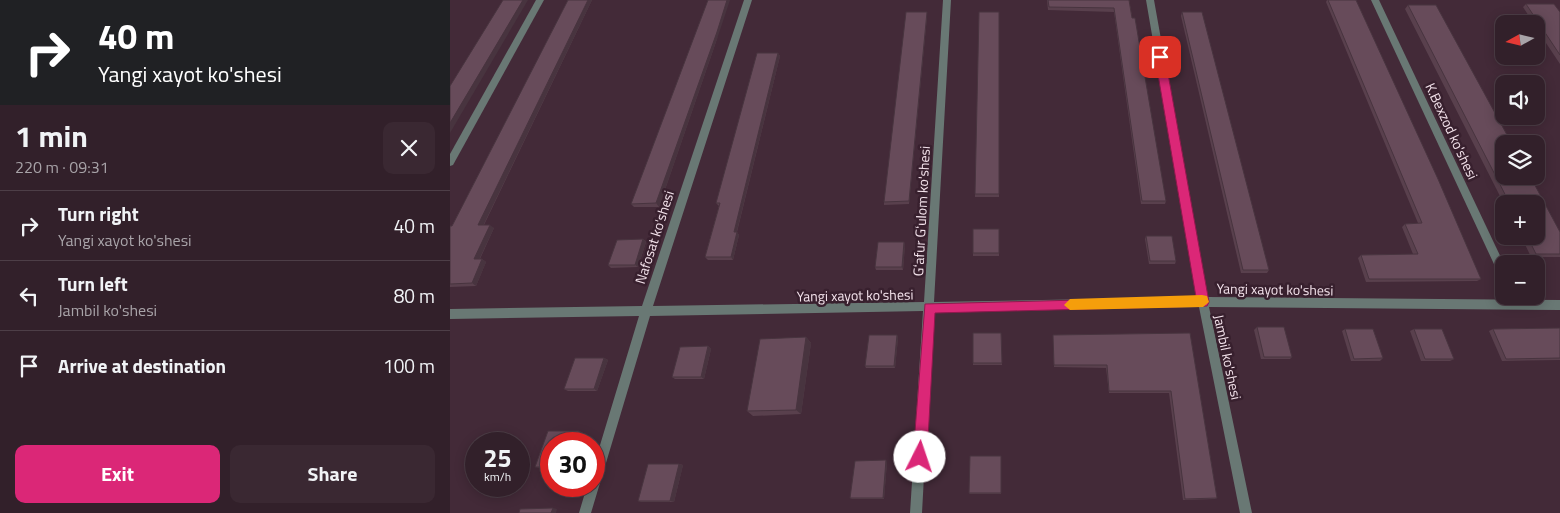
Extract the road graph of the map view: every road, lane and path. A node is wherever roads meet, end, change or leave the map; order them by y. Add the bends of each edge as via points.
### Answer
1 (540, 0) edge
2 (748, 0) edge
3 (947, 0) edge
4 (1150, 0) edge
5 (1375, 0) edge
6 (450, 162) edge
7 (1495, 255) edge
8 (1495, 301) edge
9 (1203, 302) junction
10 (1545, 304) edge
11 (1560, 305) edge
12 (929, 308) junction
13 (646, 311) junction
14 (450, 314) edge
15 (605, 446) edge
16 (590, 497) edge
17 (585, 513) edge
18 (916, 513) edge
19 (1246, 513) edge

1 - 6 street
2 - 13 street, Nafosat ko'shesi
3 - 12 street, Gʻafur Gʻulom ko'shesi
4 - 9 street, Jambil ko'shesi
5 - 7 street, K.Bexzod ko'shesi
8 - 9 street, Yangi xayot ko'shesi
9 - 12 street, Yangi xayot ko'shesi
9 - 19 street, Jambil ko'shesi
10 - 11 street, Yangi xayot ko'shesi
12 - 13 street, Yangi xayot ko'shesi
12 - 18 street, Gʻafur Gʻulom ko'shesi
13 - 14 street, Yangi xayot ko'shesi
13 - 15 street, Nafosat ko'shesi
16 - 17 street, Nafosat ko'shesi

